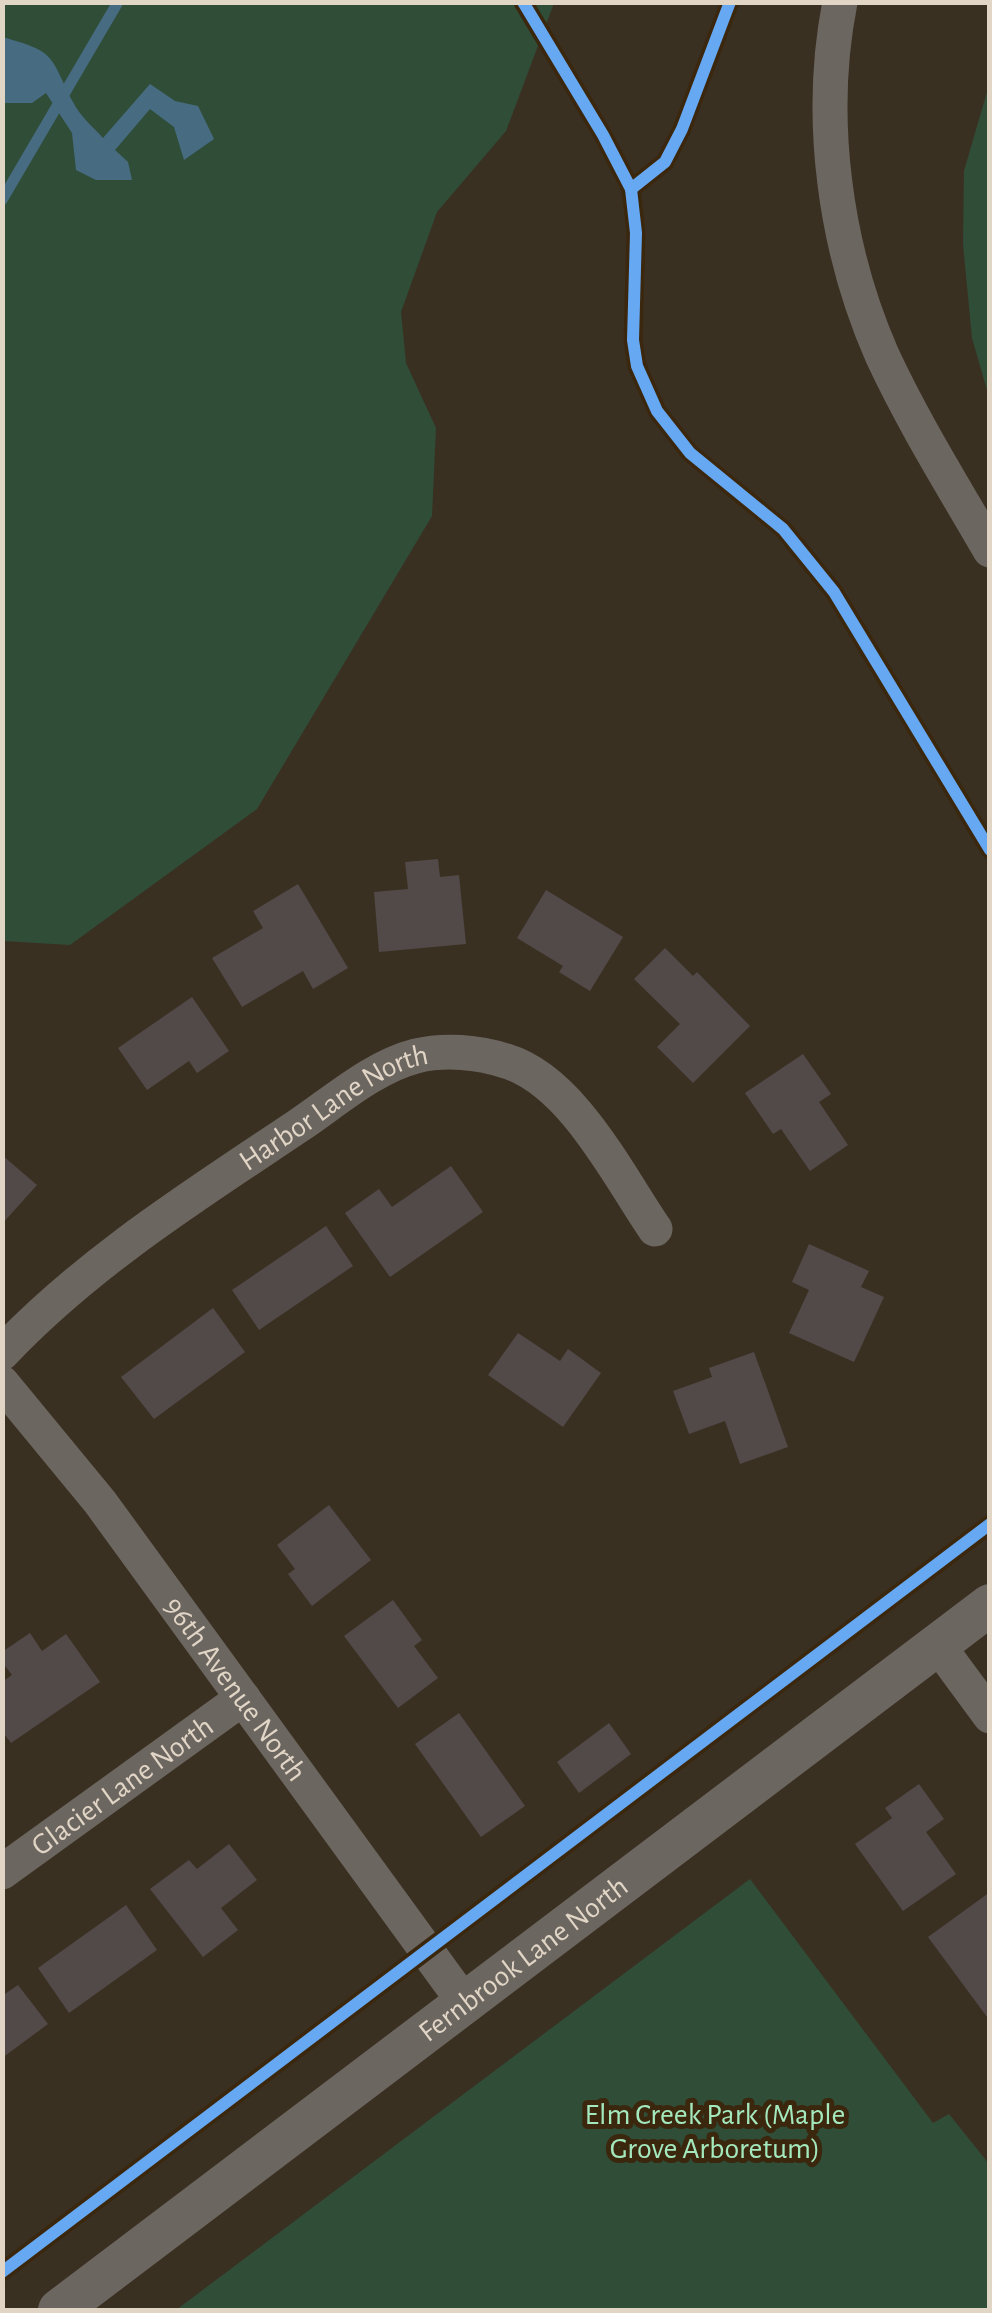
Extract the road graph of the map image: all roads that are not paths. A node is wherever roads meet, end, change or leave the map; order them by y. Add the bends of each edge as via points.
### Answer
1 (840, 2) edge
2 (990, 550) edge
3 (655, 1229) dead end
4 (2, 1353) edge
5 (2, 1383) edge
6 (990, 1605) edge
7 (937, 1644) junction
8 (243, 1698) junction
9 (990, 1716) edge
10 (2, 1872) edge
11 (464, 2002) junction
12 (58, 2310) edge

1 - 2 street via 830,88 834,164 860,297 883,356
3 - 4 street, Harbor Lane North via 579,1117 547,1083 509,1061 460,1051 415,1056 375,1075 176,1207 90,1272
5 - 8 street, 96th Avenue North via 100,1502
6 - 7 street, Fernbrook Lane North
7 - 9 street
7 - 11 street, Fernbrook Lane North
8 - 10 street, Glacier Lane North
8 - 11 street, 96th Avenue North
11 - 12 street, Fernbrook Lane North

